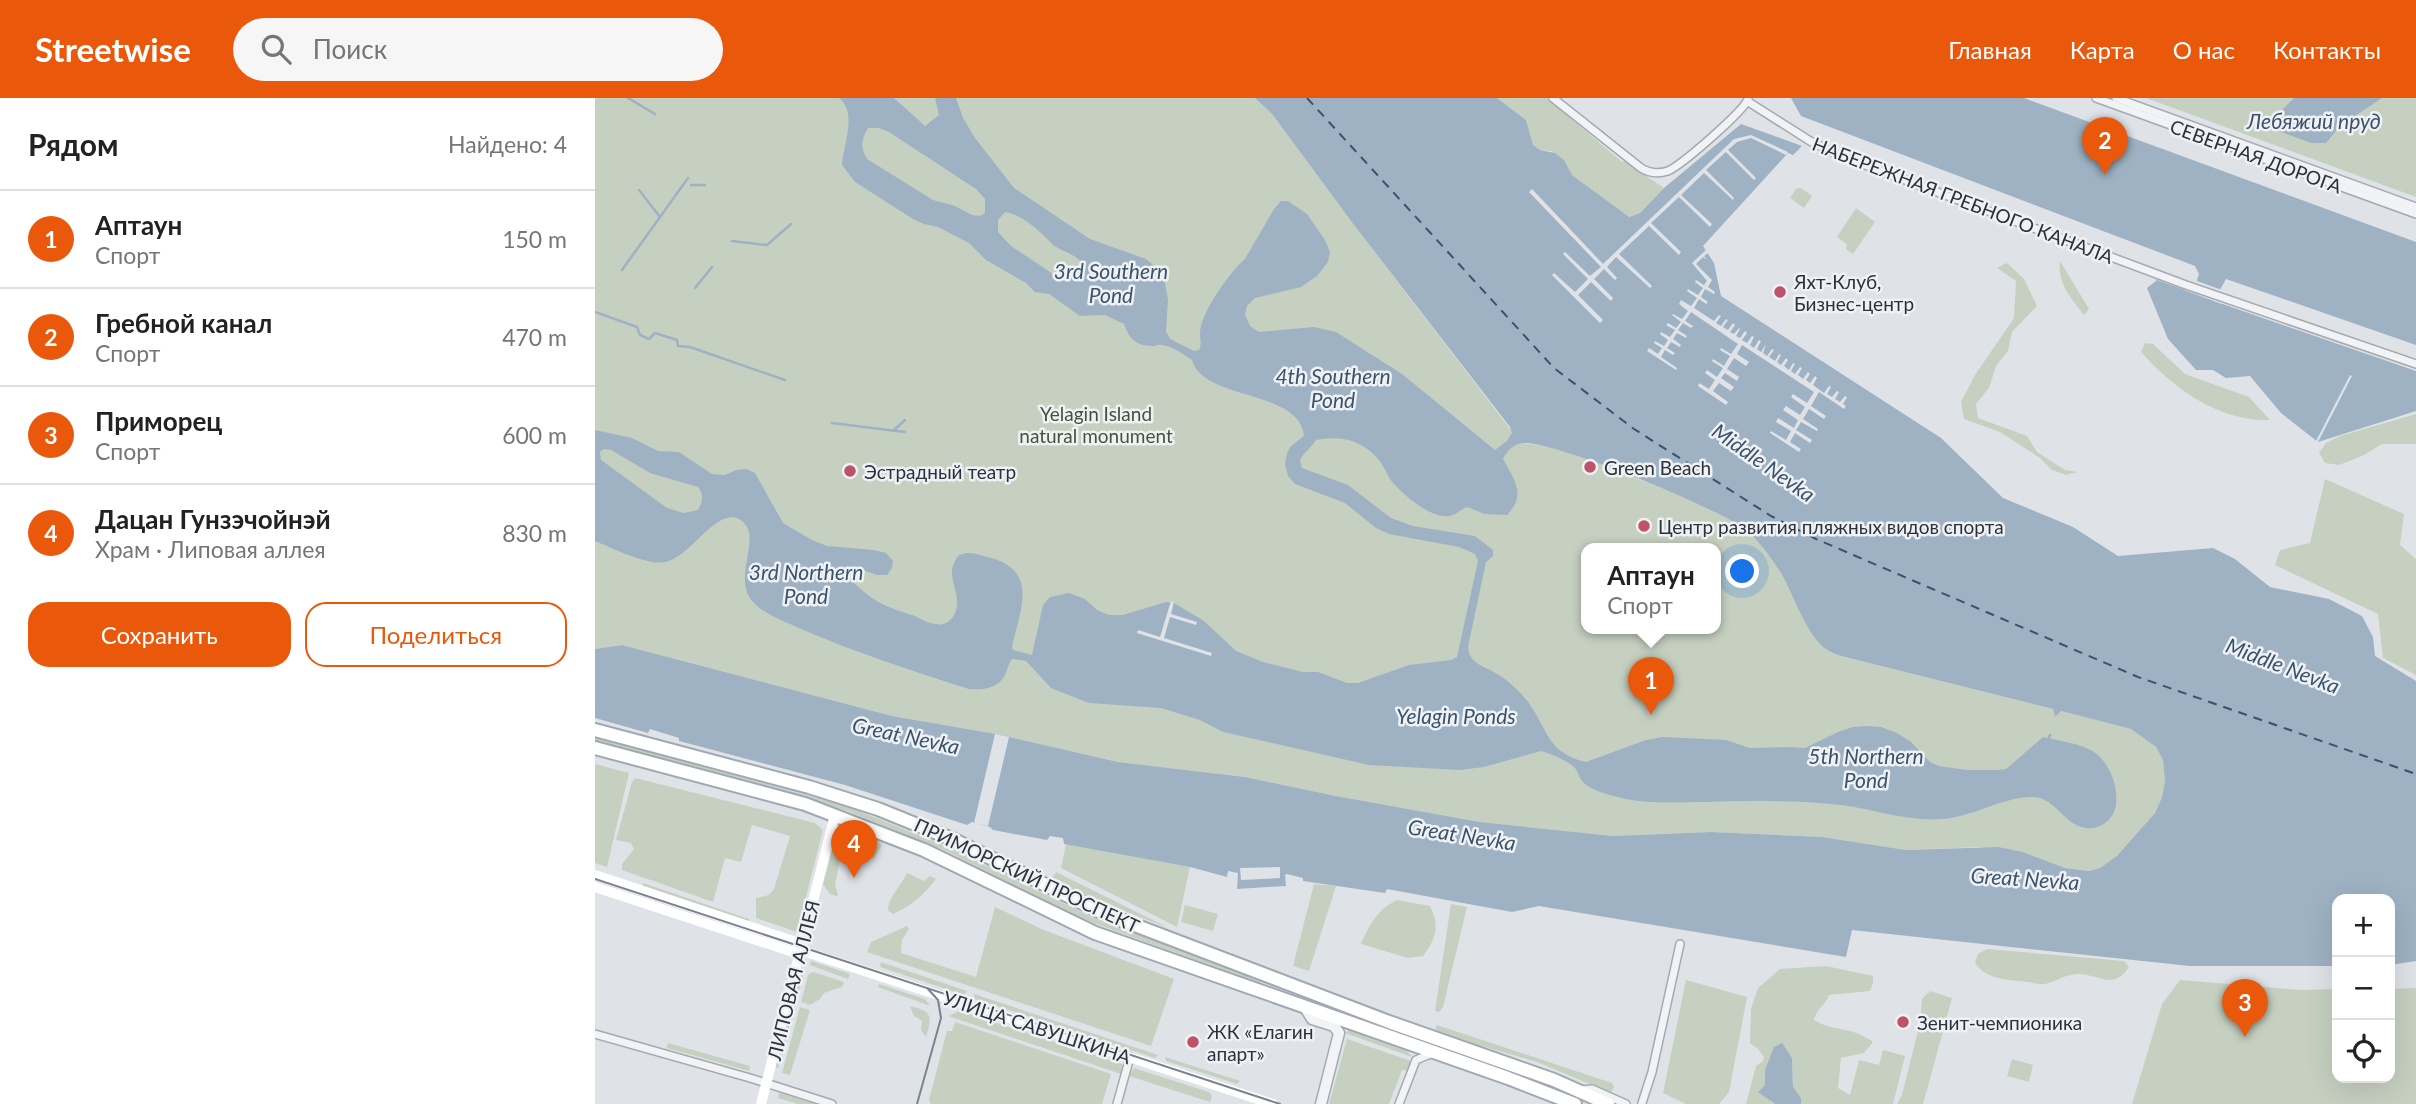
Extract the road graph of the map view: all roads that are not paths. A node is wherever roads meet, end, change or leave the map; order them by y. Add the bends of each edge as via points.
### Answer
1 (1553, 98) edge
2 (2096, 98) edge
3 (2116, 98) edge
4 (1748, 100) edge
5 (2416, 207) edge
6 (2416, 214) edge
7 (2416, 364) edge
8 (595, 730) edge
9 (595, 748) edge
10 (835, 815) junction
11 (595, 875) edge
12 (595, 887) edge
13 (1680, 944) dead end
14 (800, 950) junction
15 (1304, 1006) junction
16 (595, 1034) edge
17 (1403, 1041) junction
18 (1435, 1052) junction
19 (1130, 1057) junction
20 (1416, 1060) junction
21 (766, 1083) junction
22 (1577, 1090) junction
23 (761, 1104) edge
24 (832, 1104) edge
25 (1117, 1104) edge
26 (1273, 1104) edge
27 (1321, 1104) edge
28 (1399, 1104) edge
29 (1575, 1104) edge
30 (1608, 1104) edge
31 (1626, 1104) edge
32 (1642, 1104) edge

1 - 4 street via 1640,168 1655,173 1678,165
2 - 6 street, СЕВЕРНАЯ ДОРОГА
3 - 5 street, СЕВЕРНАЯ ДОРОГА
4 - 7 street, НАБЕРЕЖНАЯ ГРЕБНОГО КАНАЛА via 1835,153 2186,285
8 - 22 main road, ПРИМОРСКИЙ ПРОСПЕКТ via 878,809 952,839 1103,913
9 - 10 main road, ПРИМОРСКИЙ ПРОСПЕКТ
10 - 14 main road, ЛИПОВАЯ АЛЛЕЯ
10 - 15 main road, ПРИМОРСКИЙ ПРОСПЕКТ via 924,850 1095,933
11 - 14 main road, УЛИЦА САВУШКИНА via 796,942
12 - 14 main road, УЛИЦА САВУШКИНА via 793,952
13 - 32 street
14 - 19 main road, УЛИЦА САВУШКИНА
14 - 21 main road, ЛИПОВАЯ АЛЛЕЯ
15 - 17 main road, ПРИМОРСКИЙ ПРОСПЕКТ
15 - 27 street via 1312,1019 1334,1026 1339,1033
16 - 21 street
17 - 18 main road, ПРИМОРСКИЙ ПРОСПЕКТ
17 - 20 street
18 - 20 street
18 - 29 main road, ПРИМОРСКИЙ ПРОСПЕКТ
19 - 25 street
19 - 26 main road, УЛИЦА САВУШКИНА
20 - 28 street
21 - 23 main road, ЛИПОВАЯ АЛЛЕЯ
21 - 24 street
22 - 30 main road, ПРИМОРСКИЙ ПРОСПЕКТ
22 - 31 street via 1592,1089

